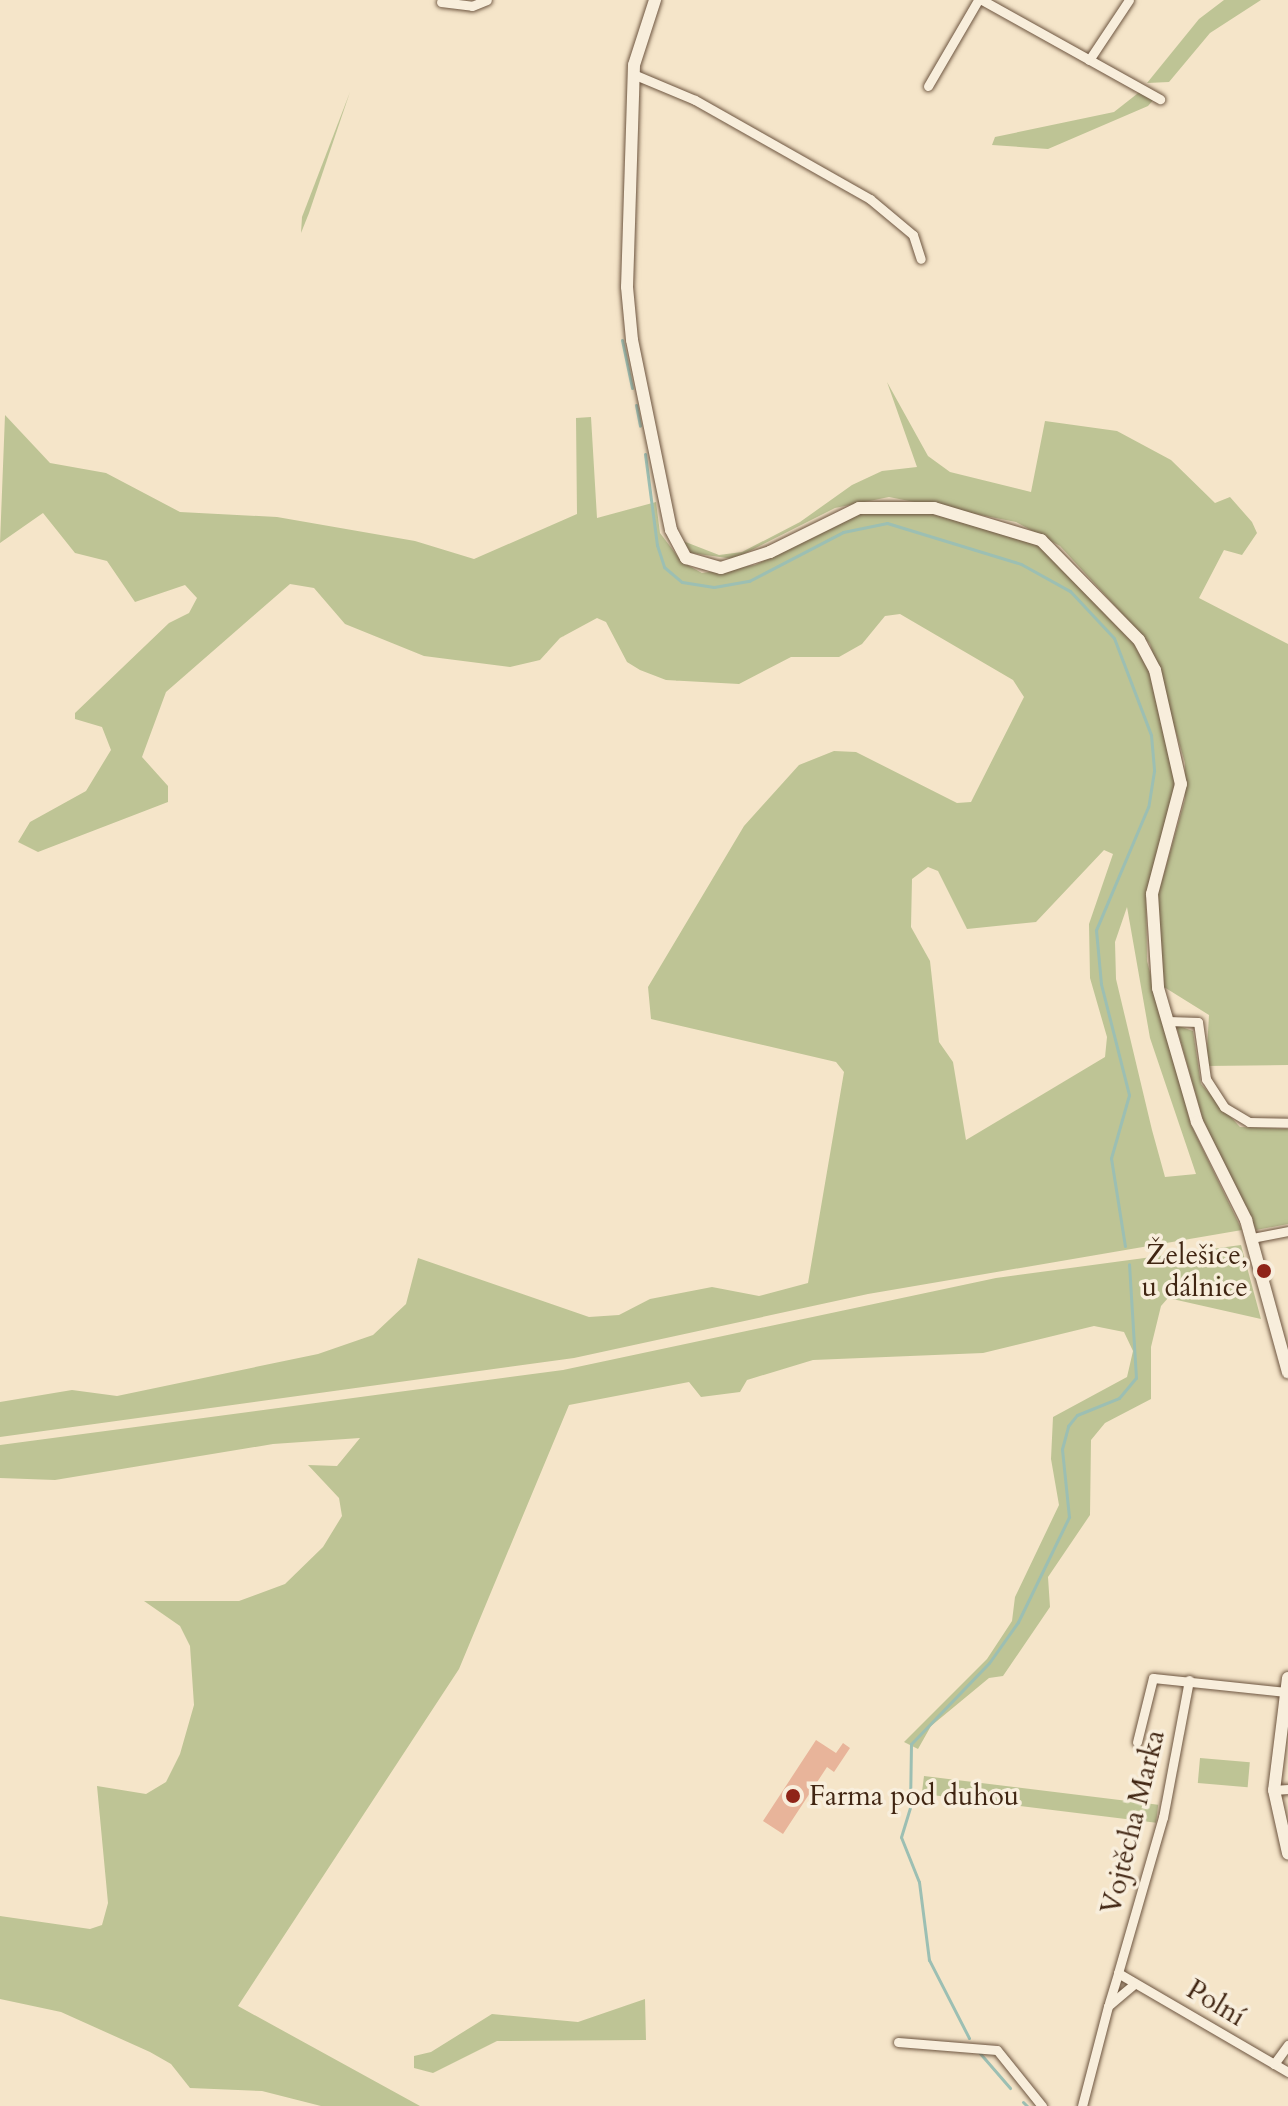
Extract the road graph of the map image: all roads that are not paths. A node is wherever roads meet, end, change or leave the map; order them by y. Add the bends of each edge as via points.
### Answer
1 (487, 0) edge
2 (655, 0) edge
3 (980, 0) edge
4 (1129, 0) edge
5 (441, 2) dead end
6 (1089, 60) junction
7 (633, 74) junction
8 (928, 86) dead end
9 (1160, 99) dead end
10 (921, 259) dead end
11 (1168, 1021) junction
12 (1288, 1123) edge
13 (1288, 1231) edge
14 (1252, 1238) junction
15 (1288, 1372) edge
16 (1288, 1678) edge
17 (1189, 1680) junction
18 (1286, 1692) edge
19 (1137, 1742) dead end
20 (1288, 1789) edge
21 (1274, 1790) junction
22 (1288, 1853) edge
23 (1118, 1973) junction
24 (1134, 1984) junction
25 (1108, 2006) junction
26 (898, 2042) dead end
27 (1288, 2045) edge
28 (1274, 2064) junction
29 (1288, 2072) edge
30 (1042, 2106) edge
31 (1082, 2106) edge

1 - 5 street via 472,6
2 - 7 main road
3 - 6 street
3 - 8 street
4 - 6 street
6 - 9 street
7 - 10 street via 695,100 870,199 913,235
7 - 11 main road via 628,313 677,544 698,565 735,565 837,514 889,503 1015,528 1056,551 1144,647 1179,764 1179,798 1152,894 1153,960
11 - 12 street via 1198,1022 1206,1079 1224,1107 1249,1122
11 - 14 main road via 1197,1122
13 - 14 street
14 - 15 main road
16 - 18 main road
17 - 18 street, Vojtěcha Marka
17 - 19 street, Vojtěcha Marka via 1148,1682
17 - 23 street, Vojtěcha Marka via 1163,1817
18 - 21 main road
20 - 21 street
21 - 22 main road
23 - 24 street
23 - 25 street, Vojtěcha Marka
24 - 25 street
24 - 28 street, Polní
25 - 31 street, Vojtěcha Marka
26 - 30 street via 997,2050
27 - 28 street
28 - 29 street, Polní

